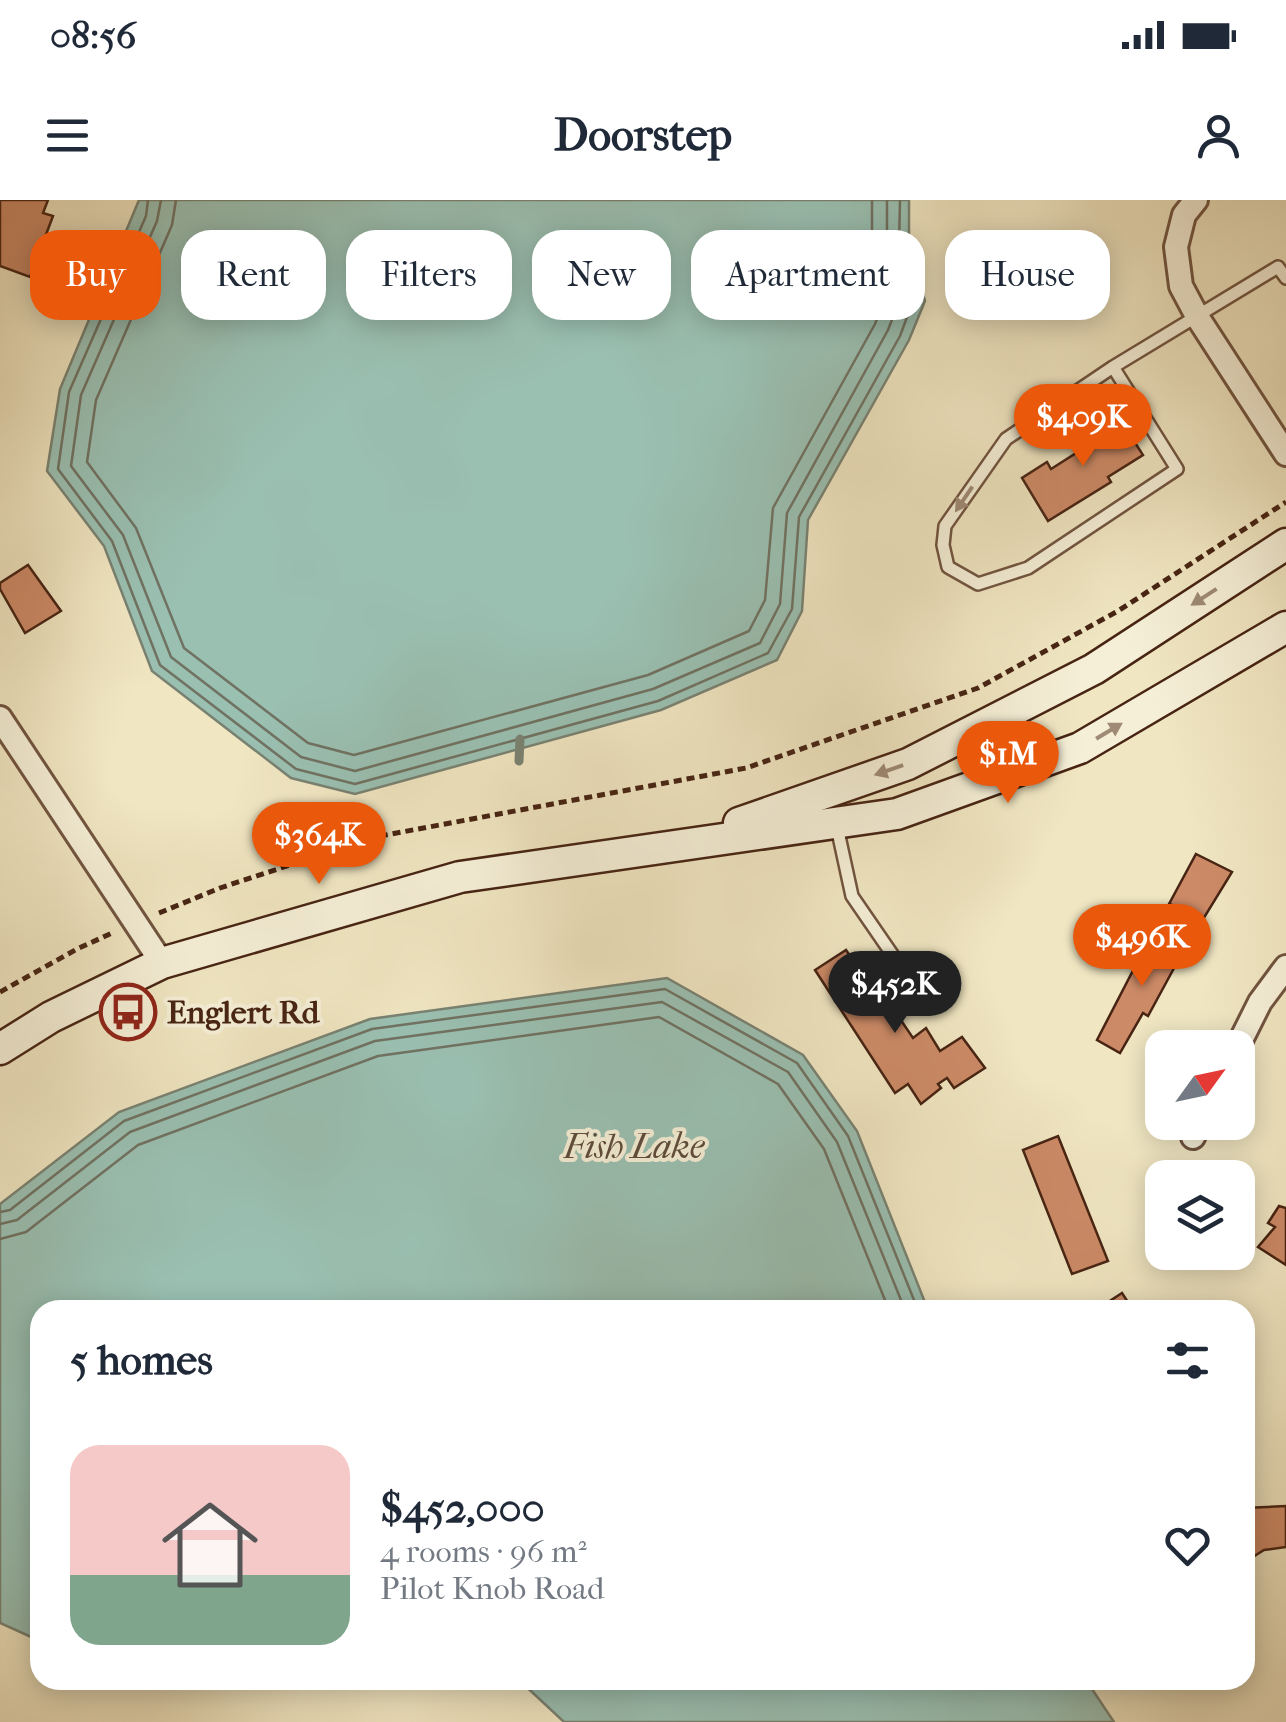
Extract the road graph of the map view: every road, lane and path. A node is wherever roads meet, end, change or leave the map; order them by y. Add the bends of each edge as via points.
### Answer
1 (1196, 200) edge
2 (1286, 278) edge
3 (1198, 318) junction
4 (1113, 367) junction
5 (1286, 454) edge
6 (1286, 502) edge
7 (1286, 544) edge
8 (1286, 627) edge
9 (0, 718) edge
10 (836, 822) junction
11 (680, 844) junction
12 (135, 923) junction
13 (162, 963) junction
14 (1286, 967) edge
15 (0, 992) edge
16 (929, 1008) dead end
17 (1247, 1030) edge
18 (0, 1049) edge

1 - 3 street via 1184,215 1176,247 1181,286
2 - 3 lane via 1278,266
3 - 4 lane
3 - 5 street
4 -> 4 lane via 1006,439 946,526 948,567 978,584 1028,568 1177,469
6 - 12 path via 1118,610 978,688 746,768 375,837
7 -> 11 main road via 1094,669 908,764
10 -> 8 main road via 898,814 1080,748
9 - 12 street
10 - 11 main road
10 - 16 lane via 852,896
11 - 13 main road via 460,877
12 - 13 street
12 - 15 path
13 - 18 main road via 51,1016
14 - 17 street

